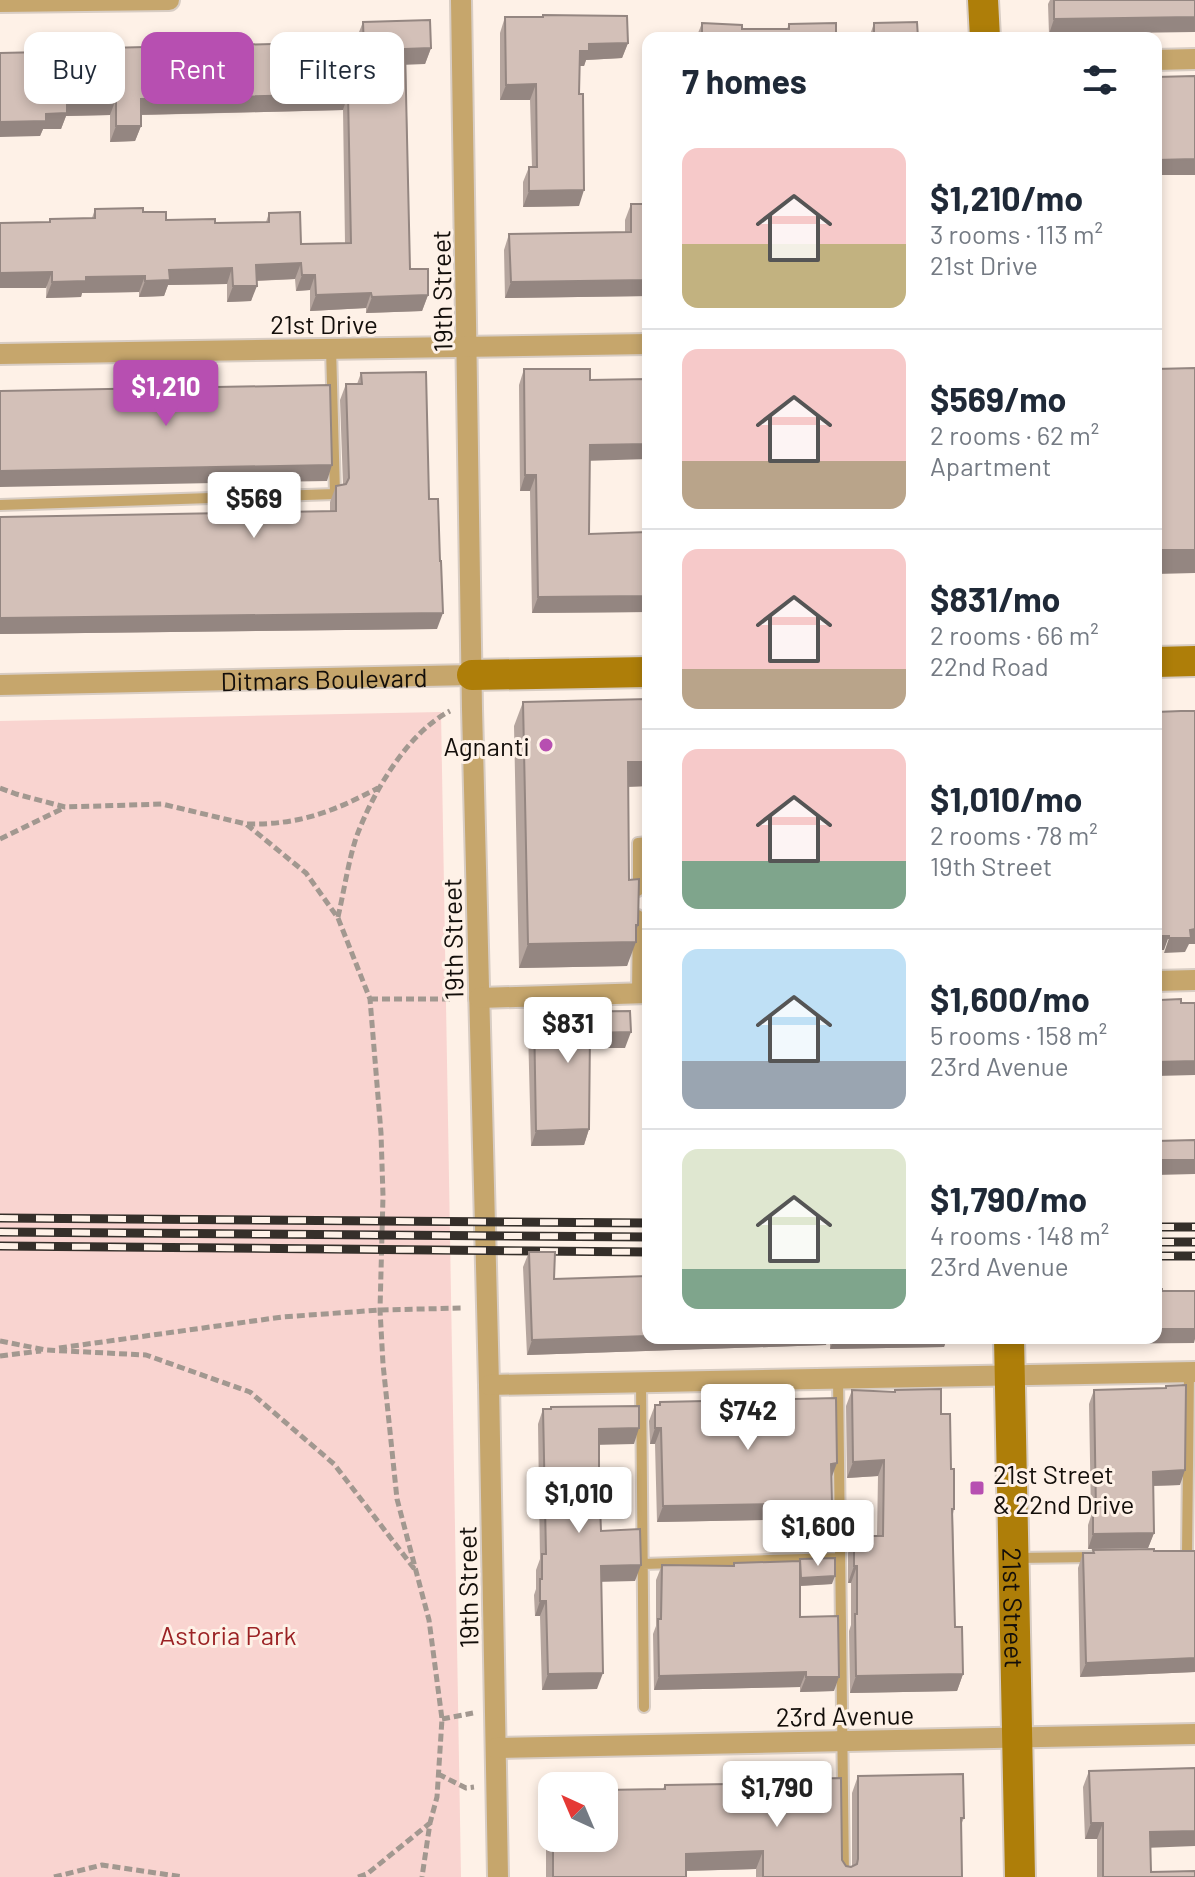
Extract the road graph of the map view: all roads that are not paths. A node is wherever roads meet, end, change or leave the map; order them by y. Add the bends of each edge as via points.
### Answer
1 (169, 0) edge
2 (461, 0) edge
3 (983, 0) edge
4 (0, 2) edge
5 (985, 32) edge
6 (1195, 59) edge
7 (1162, 60) edge
8 (642, 344) edge
9 (331, 348) junction
10 (468, 348) junction
11 (0, 354) edge
12 (0, 505) edge
13 (1195, 661) edge
14 (1162, 662) edge
15 (642, 672) edge
16 (472, 675) junction
17 (0, 685) edge
18 (642, 843) edge
19 (642, 963) edge
20 (1195, 980) edge
21 (1162, 981) edge
22 (642, 993) edge
23 (479, 998) junction
24 (1009, 1344) edge
25 (1192, 1372) edge
26 (1010, 1374) junction
27 (838, 1378) junction
28 (641, 1382) junction
29 (489, 1385) junction
30 (1191, 1555) edge
31 (1172, 1556) edge
32 (1100, 1557) edge
33 (840, 1558) junction
34 (1013, 1558) junction
35 (643, 1564) junction
36 (644, 1707) dead end
37 (1195, 1734) edge
38 (1017, 1737) junction
39 (842, 1740) junction
40 (496, 1748) junction
41 (498, 1877) edge
42 (844, 1877) edge
43 (1020, 1877) edge

1 - 4 street
2 - 10 street, 19th Street
3 - 5 street
6 - 7 street
8 - 10 street, 21st Drive
9 - 10 street, 21st Drive
9 - 11 street, 21st Drive
9 - 12 lane via 335,494
10 - 16 street, 19th Street
13 - 14 street
15 - 16 street, Ditmars Boulevard
16 - 17 street, Ditmars Boulevard
16 - 23 street, 19th Street
18 - 19 lane
20 - 21 street
22 - 23 street
23 - 29 street, 19th Street
24 - 26 street, 21st Street
25 - 26 street
25 - 30 lane
26 - 27 street
26 - 34 street, 21st Street
27 - 28 street
27 - 33 lane
28 - 29 street
28 - 35 lane
29 - 40 street, 19th Street
30 - 31 lane
32 - 34 lane
33 - 35 lane
33 - 39 lane
34 - 38 street, 21st Street
35 - 36 lane
37 - 38 street, 23rd Avenue
38 - 39 street, 23rd Avenue
38 - 43 street, 21st Street
39 - 40 street, 23rd Avenue
39 - 42 lane
40 - 41 street, 19th Street

